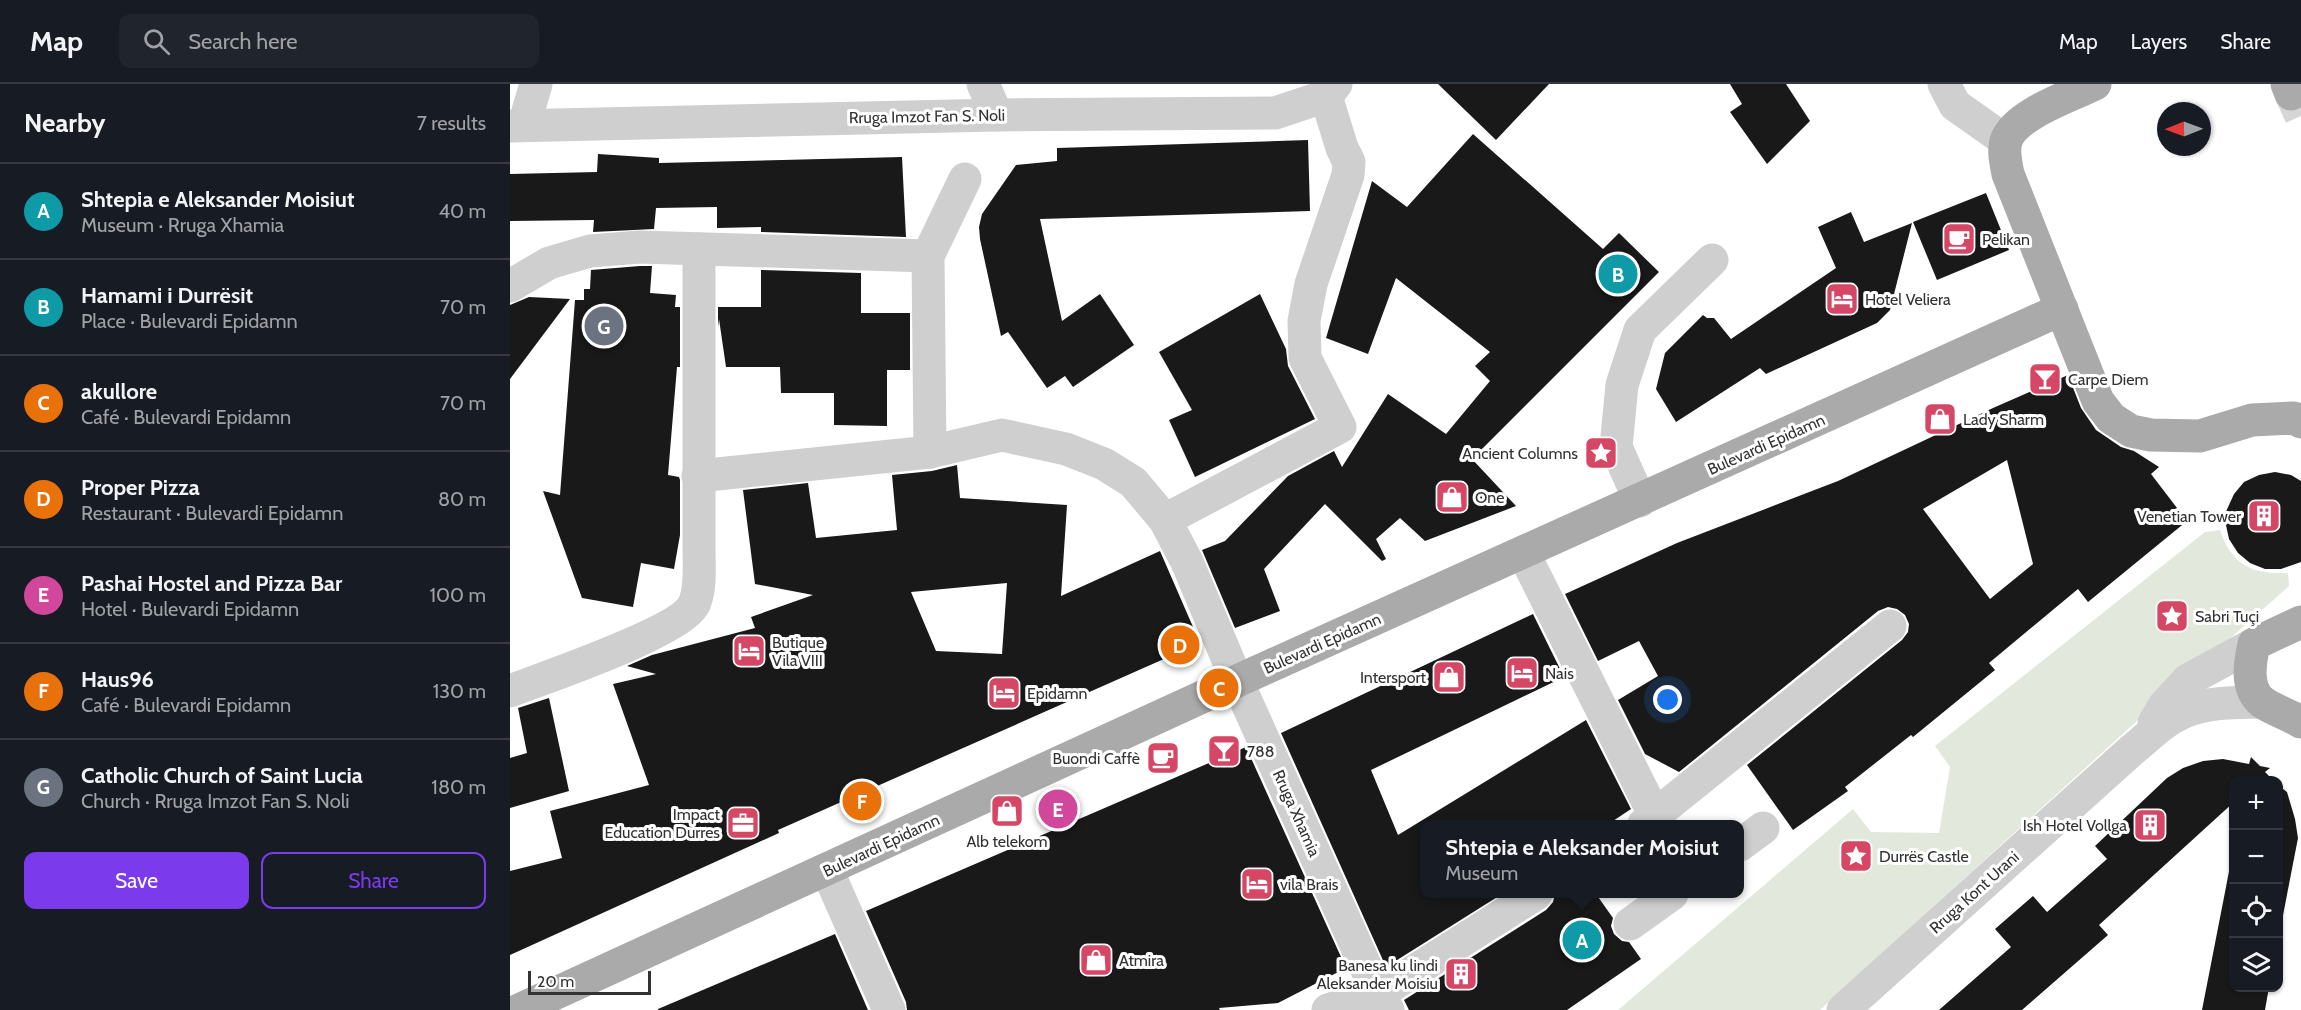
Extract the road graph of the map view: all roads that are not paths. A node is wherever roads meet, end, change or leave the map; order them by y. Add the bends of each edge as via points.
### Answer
1 (537, 84) edge
2 (983, 84) edge
3 (1944, 84) edge
4 (2095, 84) edge
5 (1331, 90) edge
6 (997, 115) junction
7 (517, 126) edge
8 (2006, 141) junction
9 (965, 179) dead end
10 (699, 249) junction
11 (928, 256) junction
12 (1712, 260) dead end
13 (510, 286) edge
14 (2062, 309) junction
15 (2301, 422) edge
16 (930, 453) junction
17 (698, 476) junction
18 (1640, 501) junction
19 (1165, 520) junction
20 (1523, 552) junction
21 (2301, 621) edge
22 (1890, 626) dead end
23 (2254, 644) junction
24 (1238, 681) junction
25 (510, 691) edge
26 (2263, 702) junction
27 (2301, 722) edge
28 (2132, 750) junction
29 (1652, 820) edge
30 (1655, 820) edge
31 (827, 870) junction
32 (1530, 898) edge
33 (1666, 898) edge
34 (1630, 924) dead end
35 (1383, 1002) edge
36 (519, 1010) edge
37 (889, 1010) edge
38 (1328, 1010) edge
39 (1843, 1010) edge

1 - 7 street
2 - 6 street
3 - 8 street via 1955,105
4 - 8 main road via 2029,116
5 - 6 street, Rruga Imzot Fan S. Noli via 1275,113
5 - 19 street via 1342,148 1349,162 1348,175 1311,284 1304,321 1305,358 1340,427
6 - 7 street, Rruga Imzot Fan S. Noli
8 - 14 main road via 2008,174
9 - 11 street
10 - 11 street
10 - 13 street via 640,247 591,251 549,263
10 - 17 street
11 - 16 street
12 - 18 street via 1640,330 1622,385 1616,447
14 - 15 main road via 2098,401 2111,418 2132,431 2199,436 2252,420 2294,418
14 - 18 main road, Bulevardi Epidamn
16 - 17 street, Rruga Xhamia
16 - 19 street, Rruga Xhamia via 1002,435 1066,449 1104,464 1133,482
17 - 25 street via 698,582 694,604 676,621 618,650
18 - 20 main road, Bulevardi Epidamn
19 - 24 street, Rruga Xhamia
20 - 24 main road, Bulevardi Epidamn
20 - 29 street
21 - 23 main road, Rruga Kont Urani
22 - 30 street
23 - 26 main road via 2249,666 2253,689
23 - 28 street, Rruga Kont Urani via 2188,680
24 - 31 main road, Bulevardi Epidamn
24 - 35 street, Rruga Xhamia
26 - 27 main road
26 - 28 street, Rruga Kont Urani via 2191,709 2175,716
28 - 39 street, Rruga Kont Urani
31 - 36 main road, Bulevardi Epidamn
31 - 37 street
32 - 35 street
33 - 34 street
35 - 38 street

